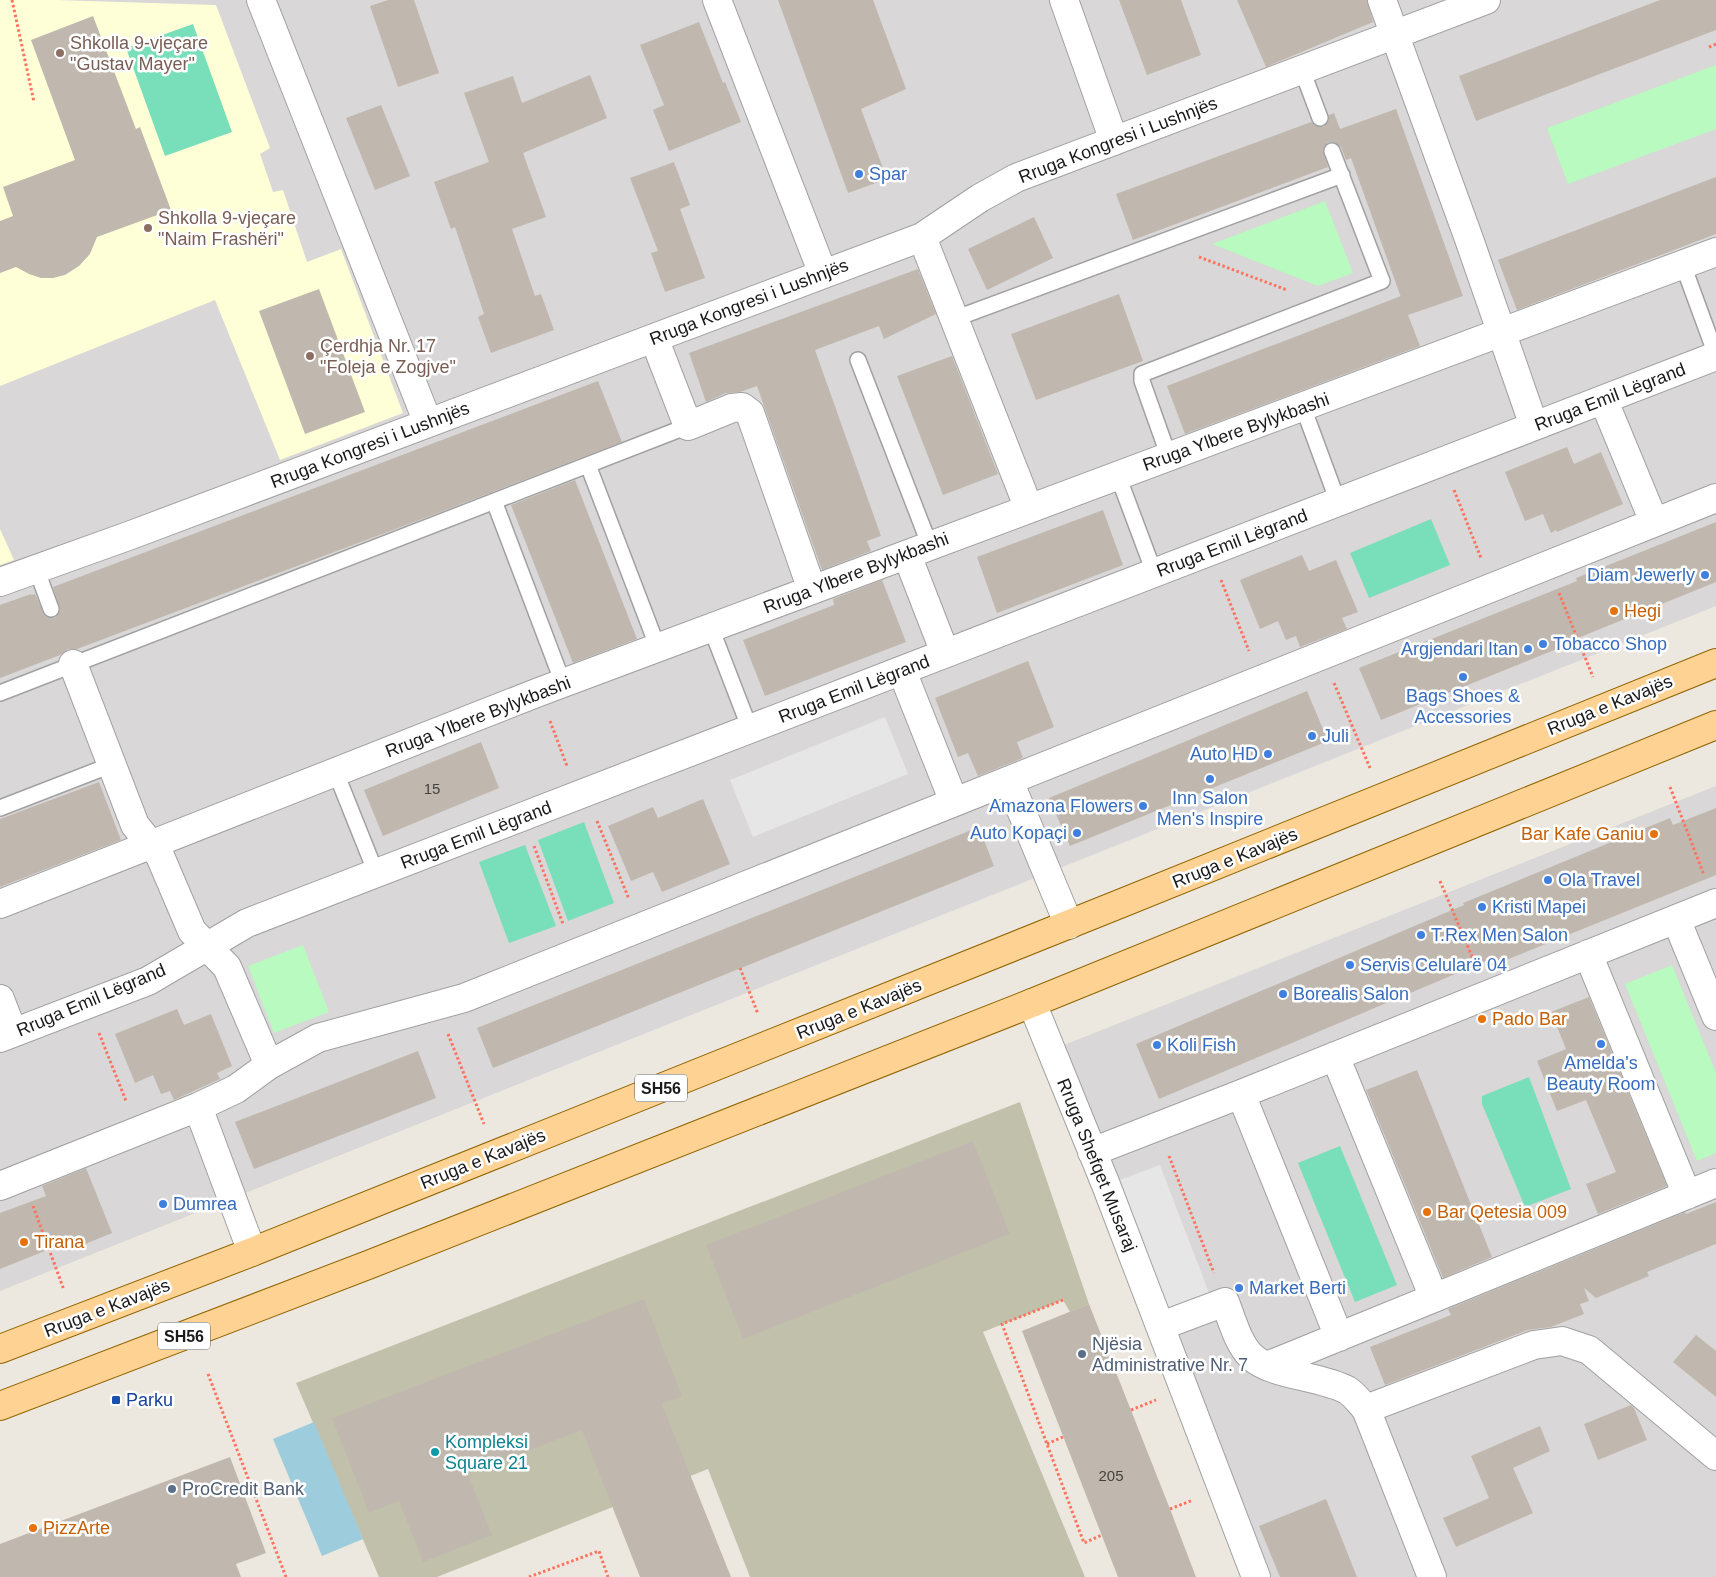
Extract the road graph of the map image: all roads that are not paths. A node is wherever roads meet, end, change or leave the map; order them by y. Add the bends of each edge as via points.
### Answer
1 (261, 0) edge
2 (717, 0) edge
3 (1064, 0) edge
4 (1382, 0) edge
5 (1486, 0) edge
6 (1395, 35) junction
7 (1302, 70) junction
8 (1320, 118) dead end
9 (1114, 141) junction
10 (1332, 150) dead end
11 (1342, 175) junction
12 (922, 237) junction
13 (1716, 252) edge
14 (1683, 266) junction
15 (823, 274) junction
16 (954, 320) junction
17 (1502, 333) junction
18 (654, 338) junction
19 (1716, 355) edge
20 (858, 360) dead end
21 (1604, 400) junction
22 (1303, 407) junction
23 (428, 423) junction
24 (688, 426) junction
25 (1534, 426) junction
26 (1169, 457) junction
27 (588, 465) junction
28 (1118, 476) junction
29 (1716, 498) edge
30 (494, 501) junction
31 (1338, 502) junction
32 (1028, 508) junction
33 (1654, 522) junction
34 (918, 550) junction
35 (36, 568) junction
36 (1154, 572) junction
37 (0, 582) edge
38 (812, 590) junction
39 (51, 608) dead end
40 (711, 628) junction
41 (658, 648) junction
42 (945, 653) junction
43 (70, 658) junction
44 (1716, 663) edge
45 (902, 671) junction
46 (551, 688) junction
47 (0, 692) edge
48 (1716, 725) edge
49 (750, 729) junction
50 (111, 765) junction
51 (336, 773) junction
52 (1009, 781) junction
53 (954, 802) junction
54 (0, 808) edge
55 (152, 845) junction
56 (376, 873) junction
57 (1716, 903) edge
58 (0, 904) edge
59 (1676, 919) junction
60 (1069, 924) junction
61 (208, 946) junction
62 (1588, 954) junction
63 (0, 999) edge
64 (1032, 1003) junction
65 (1716, 1016) edge
66 (7, 1036) edge
67 (1335, 1056) junction
68 (269, 1065) junction
69 (1241, 1094) junction
70 (198, 1107) junction
71 (1092, 1152) junction
72 (11, 1181) edge
73 (1716, 1183) edge
74 (1687, 1195) junction
75 (252, 1252) junction
76 (1434, 1298) junction
77 (1161, 1326) junction
78 (1339, 1336) junction
79 (0, 1349) edge
80 (1267, 1366) junction
81 (0, 1406) edge
82 (1366, 1409) junction
83 (1716, 1456) edge
84 (1256, 1577) edge
85 (1432, 1577) edge

1 - 23 street
2 - 15 street
3 - 9 street
4 - 6 street
5 - 6 street, Rruga Kongresi i Lushnjës
6 - 7 street, Rruga Kongresi i Lushnjës
6 - 17 street
7 - 8 lane
7 - 9 street, Rruga Kongresi i Lushnjës
9 - 12 street, Rruga Kongresi i Lushnjës via 1016,178
10 - 11 lane
11 - 16 lane
11 - 26 lane via 1382,281 1142,374
12 - 15 street, Rruga Kongresi i Lushnjës
12 - 16 street
13 - 14 street, Rruga Ylbere Bylykbashi
14 - 17 street, Rruga Ylbere Bylykbashi
14 - 19 lane
15 - 18 street, Rruga Kongresi i Lushnjës
16 - 32 street
17 - 22 street, Rruga Ylbere Bylykbashi
17 - 25 street
18 - 23 street, Rruga Kongresi i Lushnjës
18 - 24 street
19 - 21 street, Rruga Emil Lëgrand
20 - 34 lane
21 - 25 street, Rruga Emil Lëgrand
21 - 33 street
22 - 26 street, Rruga Ylbere Bylykbashi
22 - 31 lane
23 - 35 street, Rruga Kongresi i Lushnjës
24 - 27 lane
24 - 38 street via 732,408 742,407 750,413
25 - 31 street, Rruga Emil Lëgrand
26 - 28 street, Rruga Ylbere Bylykbashi
27 - 30 lane
27 - 41 lane
28 - 32 street, Rruga Ylbere Bylykbashi
28 - 36 lane
29 - 33 street
30 - 43 lane
30 - 46 lane
31 - 36 street, Rruga Emil Lëgrand
32 - 34 street, Rruga Ylbere Bylykbashi
33 - 52 street
34 - 38 street, Rruga Ylbere Bylykbashi
34 - 42 street
35 - 37 street, Rruga Kongresi i Lushnjës
35 - 39 lane
36 - 42 street, Rruga Emil Lëgrand
38 - 40 street, Rruga Ylbere Bylykbashi
40 - 41 street, Rruga Ylbere Bylykbashi
40 - 49 lane
41 - 46 street, Rruga Ylbere Bylykbashi
42 - 45 street, Rruga Emil Lëgrand
43 - 47 lane
43 - 50 street
44 - 60 main road, Rruga e Kavajës
45 - 49 street, Rruga Emil Lëgrand
45 - 53 street
46 - 51 street, Rruga Ylbere Bylykbashi
48 - 64 main road
49 - 56 street, Rruga Emil Lëgrand
50 - 54 lane
50 - 55 street via 135,825
51 - 55 street, Rruga Ylbere Bylykbashi
51 - 56 lane
52 - 53 street
52 - 60 street
53 - 68 street via 464,998 318,1038
55 - 58 street, Rruga Ylbere Bylykbashi
55 - 61 street via 160,856 192,931
56 - 61 street, Rruga Emil Lëgrand via 247,923
57 - 59 street
59 - 62 street
59 - 65 street
60 - 75 main road, Rruga e Kavajës / SH56
61 - 66 street, Rruga Emil Lëgrand via 148,981
61 - 68 street via 227,966
62 - 67 street
62 - 74 street
63 - 66 street
64 - 71 street, Rruga Shefqet Musaraj
64 - 81 main road, SH56 via 377,1262
67 - 69 street
67 - 76 street
68 - 70 street via 236,1090
69 - 71 street
69 - 78 street
70 - 72 street
70 - 75 street
71 - 77 street, Rruga Shefqet Musaraj
73 - 74 street
74 - 76 street
75 - 79 main road, Rruga e Kavajës / SH56
76 - 78 street
77 - 80 street via 1225,1302 1242,1343 1252,1357
77 - 84 street, Rruga Shefqet Musaraj
78 - 80 street
80 - 82 street via 1327,1381 1349,1391
82 - 83 street via 1534,1345 1562,1341 1590,1350
82 - 85 street

